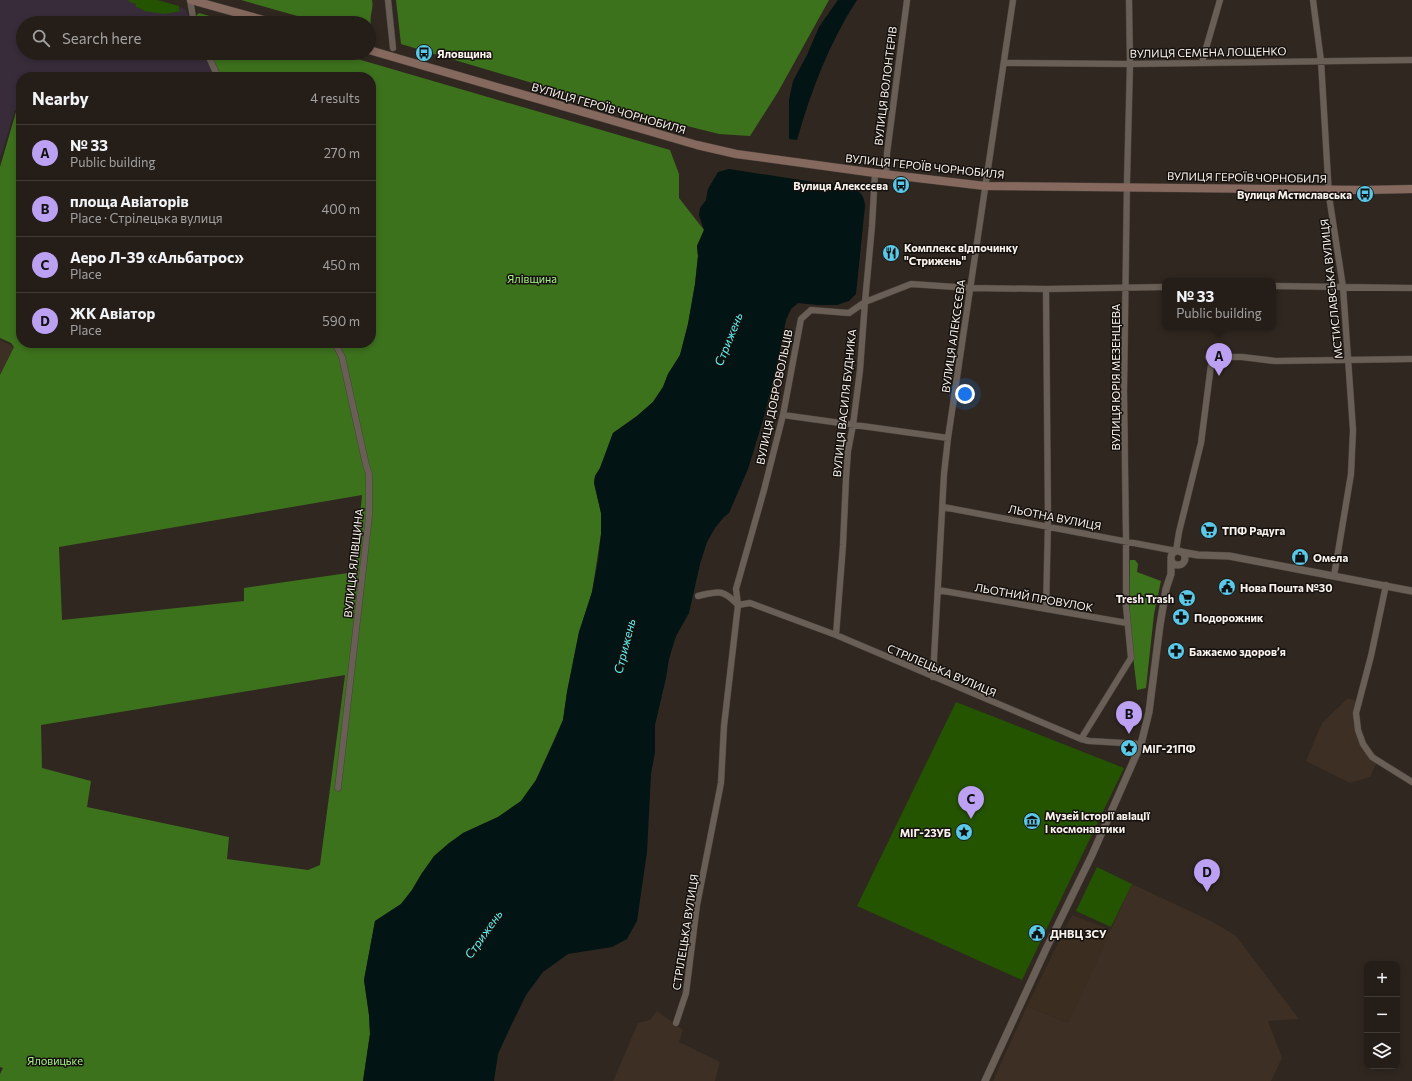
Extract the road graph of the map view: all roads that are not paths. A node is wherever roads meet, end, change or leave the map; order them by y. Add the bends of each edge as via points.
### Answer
1 (190, 0) edge
2 (388, 0) edge
3 (907, 0) edge
4 (1013, 0) edge
5 (1129, 0) edge
6 (1220, 0) edge
7 (1313, 0) edge
8 (193, 16) edge
9 (248, 16) edge
10 (393, 48) dead end
11 (376, 52) edge
12 (210, 60) edge
13 (1412, 60) edge
14 (1320, 61) junction
15 (1202, 62) junction
16 (1004, 63) junction
17 (1130, 64) junction
18 (216, 72) edge
19 (875, 173) junction
20 (886, 174) junction
21 (985, 186) junction
22 (1127, 187) junction
23 (1329, 189) junction
24 (1412, 189) edge
25 (1276, 286) edge
26 (1162, 287) edge
27 (1343, 287) junction
28 (970, 288) junction
29 (1125, 288) junction
30 (1412, 288) edge
31 (1046, 289) junction
32 (865, 302) junction
33 (338, 348) edge
34 (1208, 357) dead end
35 (1412, 359) edge
36 (1349, 360) junction
37 (1211, 365) dead end
38 (783, 415) junction
39 (853, 425) junction
40 (948, 438) junction
41 (943, 507) junction
42 (1047, 527) junction
43 (1126, 541) junction
44 (1162, 549) junction
45 (1178, 552) junction
46 (1198, 555) junction
47 (1171, 560) junction
48 (1181, 564) junction
49 (1171, 574) junction
50 (1334, 576) junction
51 (1386, 585) junction
52 (938, 590) junction
53 (1412, 591) edge
54 (698, 596) dead end
55 (738, 606) junction
56 (1046, 609) junction
57 (1127, 623) junction
58 (836, 635) junction
59 (933, 677) junction
60 (1081, 739) junction
61 (1141, 744) junction
62 (1412, 782) edge
63 (338, 788) dead end
64 (676, 1023) dead end
65 (985, 1081) edge

1 - 8 street
1 - 9 main road
2 - 10 street
3 - 20 street, ВУЛИЦЯ ВОЛОНТЕРІВ
4 - 16 street, ВУЛИЦЯ АЛЕКСЄЄВА
5 - 17 street, ВУЛИЦЯ ЮРІЯ МЕЗЕНЦЕВА
6 - 15 street
7 - 14 street, МСТИСЛАВСЬКА ВУЛИЦЯ
11 - 19 main road, ВУЛИЦЯ ГЕРОЇВ ЧОРНОБИЛЯ via 697,145 736,154
12 - 18 street
13 - 14 street, ВУЛИЦЯ СЕМЕНА ЛОЩЕНКО
14 - 15 street, ВУЛИЦЯ СЕМЕНА ЛОЩЕНКО
14 - 23 street, МСТИСЛАВСЬКА ВУЛИЦЯ
15 - 17 street, ВУЛИЦЯ СЕМЕНА ЛОЩЕНКО
16 - 17 street, ВУЛИЦЯ СЕМЕНА ЛОЩЕНКО
16 - 21 street, ВУЛИЦЯ АЛЕКСЄЄВА
17 - 22 street, ВУЛИЦЯ ЮРІЯ МЕЗЕНЦЕВА
19 - 20 main road, ВУЛИЦЯ ГЕРОЇВ ЧОРНОБИЛЯ
19 - 32 street, ВУЛИЦЯ ВАСИЛЯ БУДНИКА
20 - 21 main road, ВУЛИЦЯ ГЕРОЇВ ЧОРНОБИЛЯ
21 - 22 main road, ВУЛИЦЯ ГЕРОЇВ ЧОРНОБИЛЯ
21 - 28 street, ВУЛИЦЯ АЛЕКСЄЄВА
22 - 23 main road, ВУЛИЦЯ ГЕРОЇВ ЧОРНОБИЛЯ
22 - 29 street, ВУЛИЦЯ ЮРІЯ МЕЗЕНЦЕВА
23 - 24 main road, ВУЛИЦЯ ГЕРОЇВ ЧОРНОБИЛЯ
23 - 27 street, МСТИСЛАВСЬКА ВУЛИЦЯ
25 - 27 street
26 - 29 street, ВУЛИЦЯ ДОБРОВОЛЬЦІВ
27 - 30 street
27 - 36 street, МСТИСЛАВСЬКА ВУЛИЦЯ
28 - 31 street, ВУЛИЦЯ ДОБРОВОЛЬЦІВ
28 - 32 street, ВУЛИЦЯ ДОБРОВОЛЬЦІВ via 911,284
28 - 40 street, ВУЛИЦЯ АЛЕКСЄЄВА
29 - 31 street, ВУЛИЦЯ ДОБРОВОЛЬЦІВ
29 - 43 street, ВУЛИЦЯ ЮРІЯ МЕЗЕНЦЕВА
31 - 42 street
32 - 38 street, ВУЛИЦЯ ДОБРОВОЛЬЦІВ via 849,313 811,310 801,319
32 - 39 street, ВУЛИЦЯ ВАСИЛЯ БУДНИКА
33 - 63 street, ВУЛИЦЯ ЯЛІВЩИНА via 342,356 370,480 369,516
34 - 36 street via 1242,357 1275,361
35 - 36 street
36 - 50 street, МСТИСЛАВСЬКА ВУЛИЦЯ via 1353,430 1351,474
37 - 45 street via 1201,443 1179,532
38 - 39 street
38 - 55 street, ВУЛИЦЯ ДОБРОВОЛЬЦІВ via 736,589
39 - 40 street
39 - 58 street, ВУЛИЦЯ ВАСИЛЯ БУДНИКА via 848,451
40 - 41 street, ВУЛИЦЯ АЛЕКСЄЄВА
41 - 42 street, ЛЬОТНА ВУЛИЦЯ
41 - 52 street, ВУЛИЦЯ АЛЕКСЄЄВА
42 - 43 street, ЛЬОТНА ВУЛИЦЯ
42 - 56 street
43 - 44 street, ЛЬОТНА ВУЛИЦЯ
43 - 57 street, ВУЛИЦЯ ЮРІЯ МЕЗЕНЦЕВА
44 - 45 street, ЛЬОТНА ВУЛИЦЯ
44 - 47 street
45 - 46 street, ЛЬОТНА ВУЛИЦЯ
45 - 47 street via 1173,553
45 - 48 street via 1184,557
46 - 48 street, ЛЬОТНА ВУЛИЦЯ
46 - 50 street, ЛЬОТНА ВУЛИЦЯ via 1229,556
47 - 48 street via 1175,564
47 - 49 street, ЛЬОТНА ВУЛИЦЯ
48 - 49 street, ЛЬОТНА ВУЛИЦЯ
49 - 61 street, ЛЬОТНА ВУЛИЦЯ via 1161,618 1149,712
50 - 51 street, ЛЬОТНА ВУЛИЦЯ
51 - 53 street, ЛЬОТНА ВУЛИЦЯ
51 - 62 street via 1356,713 1358,730 1363,744 1372,757
52 - 56 street, ЛЬОТНИЙ ПРОВУЛОК
52 - 59 street, ВУЛИЦЯ АЛЕКСЄЄВА
54 - 55 street via 716,592 729,595
55 - 58 street, СТРІЛЕЦЬКА ВУЛИЦЯ via 750,603
55 - 64 street, СТРІЛЕЦЬКА ВУЛИЦЯ via 724,726 721,783 697,905 686,993
56 - 57 street, ЛЬОТНИЙ ПРОВУЛОК
57 - 60 street, ВУЛИЦЯ ЮРІЯ МЕЗЕНЦЕВА via 1130,658
58 - 59 street, СТРІЛЕЦЬКА ВУЛИЦЯ
59 - 60 street, СТРІЛЕЦЬКА ВУЛИЦЯ
60 - 61 street, СТРІЛЕЦЬКА ВУЛИЦЯ
61 - 65 street, ЛЬОТНА ВУЛИЦЯ via 1092,855

